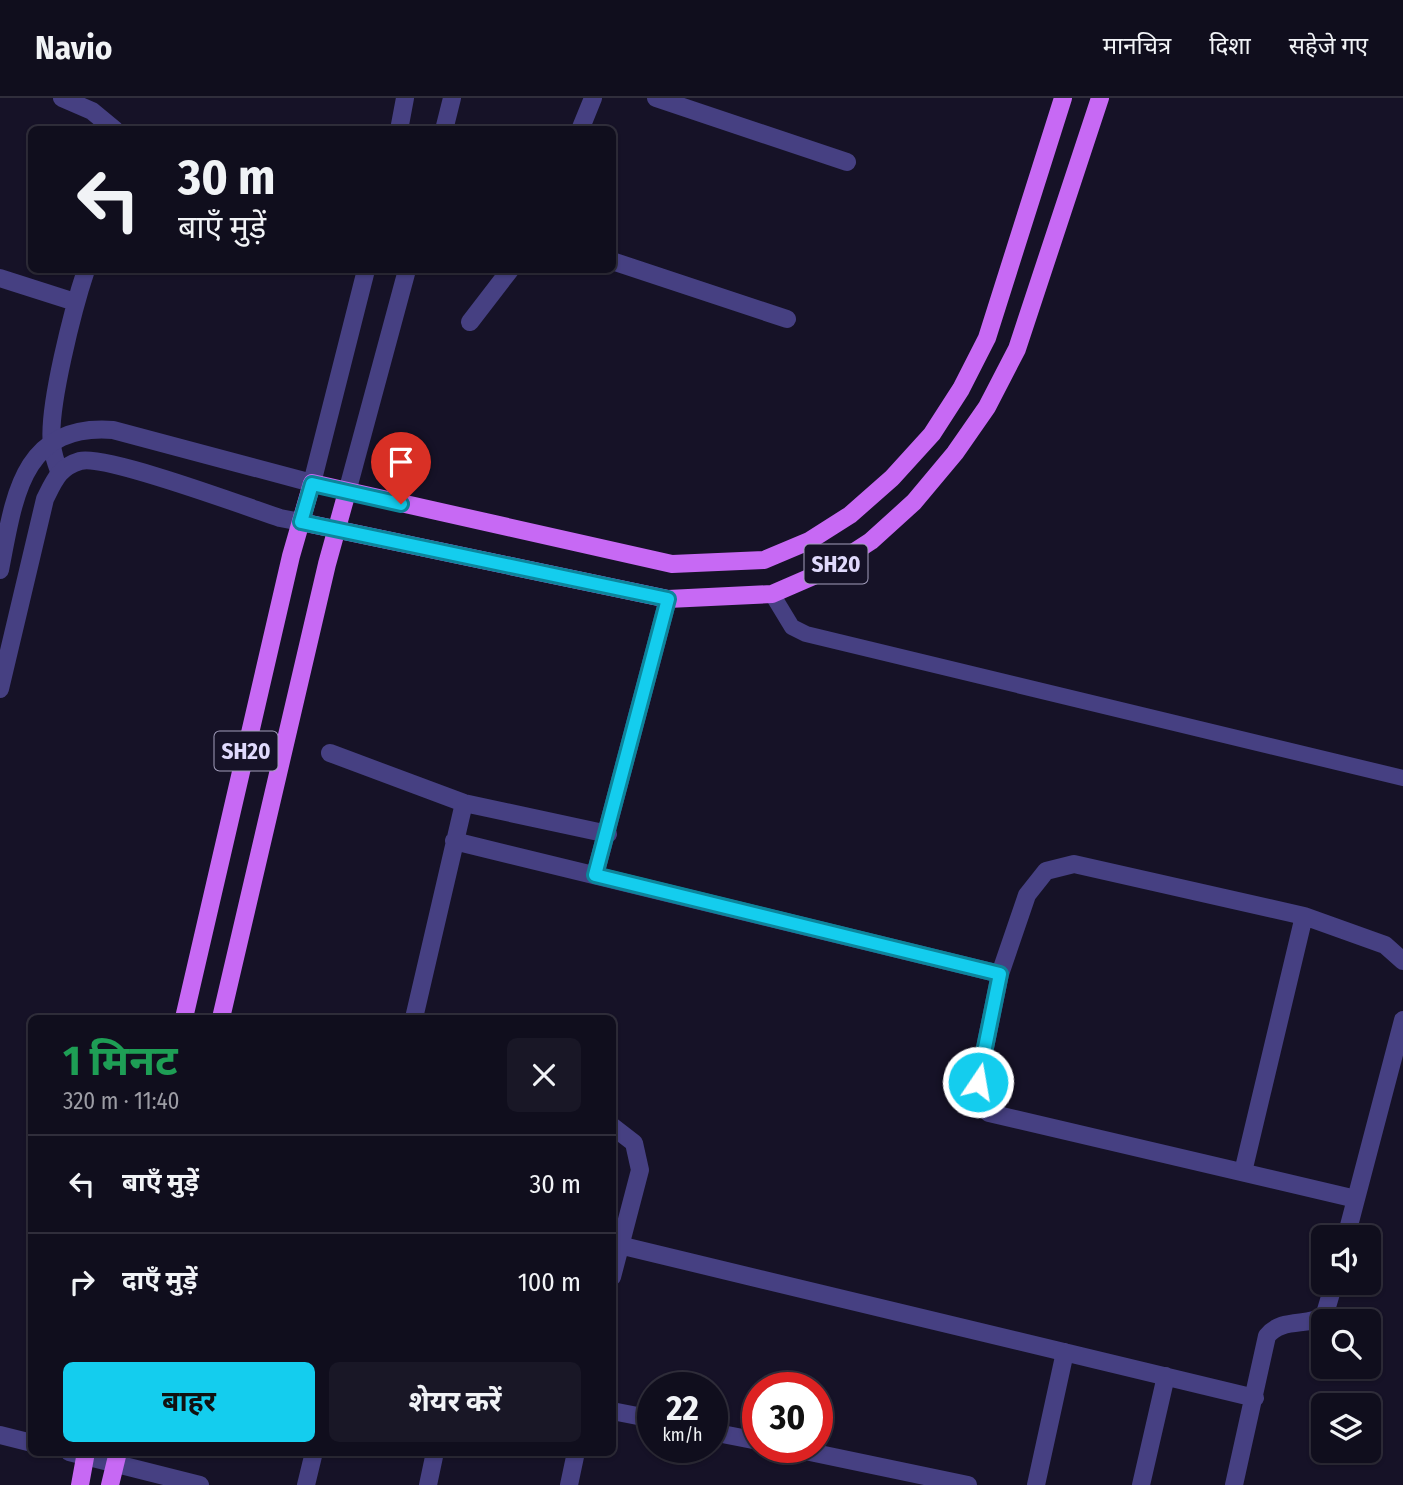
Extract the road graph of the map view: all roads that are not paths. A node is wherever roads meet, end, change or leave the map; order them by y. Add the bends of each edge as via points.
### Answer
1 (62, 98) edge
2 (405, 98) edge
3 (452, 98) edge
4 (593, 98) edge
5 (656, 98) edge
6 (1063, 98) edge
7 (1100, 98) edge
8 (109, 126) edge
9 (400, 126) edge
10 (445, 126) edge
11 (582, 126) edge
12 (847, 162) dead end
13 (616, 262) edge
14 (85, 273) edge
15 (365, 273) edge
16 (406, 273) edge
17 (508, 273) edge
18 (0, 278) edge
19 (75, 302) junction
20 (787, 319) dead end
21 (470, 322) dead end
22 (51, 443) junction
23 (59, 471) junction
24 (312, 484) junction
25 (347, 492) junction
26 (301, 522) junction
27 (337, 530) junction
28 (0, 570) edge
29 (772, 594) junction
30 (668, 599) junction
31 (0, 689) edge
32 (330, 752) dead end
33 (1403, 778) edge
34 (464, 803) junction
35 (608, 834) junction
36 (454, 841) junction
37 (595, 875) junction
38 (1304, 916) junction
39 (1403, 961) edge
40 (1000, 974) junction
41 (185, 1015) edge
42 (222, 1015) edge
43 (415, 1015) edge
44 (1403, 1020) edge
45 (616, 1129) edge
46 (1243, 1172) junction
47 (1356, 1199) junction
48 (1349, 1225) edge
49 (619, 1245) junction
50 (616, 1259) edge
51 (1330, 1295) edge
52 (1065, 1352) junction
53 (1166, 1376) junction
54 (1255, 1398) junction
55 (616, 1412) edge
56 (637, 1416) edge
57 (0, 1435) edge
58 (28, 1442) edge
59 (85, 1456) edge
60 (85, 1456) edge
61 (117, 1456) edge
62 (313, 1456) edge
63 (434, 1456) edge
64 (575, 1456) edge
65 (833, 1461) edge
66 (885, 1477) edge
67 (80, 1485) edge
68 (110, 1485) edge
69 (200, 1485) edge
70 (306, 1485) edge
71 (428, 1485) edge
72 (569, 1485) edge
73 (963, 1485) edge
74 (1036, 1485) edge
75 (1141, 1485) edge
76 (1234, 1485) edge

1 - 8 street via 92,111
2 - 9 street
3 - 10 street
4 - 11 street
5 - 12 street
6 - 25 main road, SH20 via 988,338 961,389 932,434 892,478 809,541 764,560 672,564
7 - 29 main road, SH20 via 1017,349 987,407 955,453 872,541 825,571
13 - 20 street
14 - 19 street
15 - 24 street
16 - 25 street
17 - 21 street
18 - 19 street
19 - 22 street
22 - 23 street
22 - 24 street via 89,428 113,430
22 - 28 street via 35,457 17,487
23 - 26 street via 82,460 125,467
23 - 31 street via 45,499
24 - 25 main road, SH20
24 - 26 main road, SH20
25 - 27 main road, SH20
26 - 27 main road, SH20
26 - 41 main road, SH20
27 - 30 main road, SH20
27 - 42 main road, SH20
29 - 30 main road, SH20
29 - 33 lane via 792,626 806,634
30 - 35 street
32 - 34 street
34 - 35 street
34 - 36 street
35 - 37 street
36 - 37 street
36 - 43 street
37 - 40 street
38 - 39 street via 1385,946
38 - 40 street via 1073,864 1046,871 1027,895
38 - 46 street
40 - 46 street via 978,1082 989,1113
44 - 47 street
45 - 49 street via 634,1143 640,1170
46 - 47 street
47 - 48 street
49 - 50 street
49 - 52 street
51 - 54 street via 1324,1317 1281,1325 1267,1336
52 - 53 street
52 - 74 street
53 - 54 street
53 - 75 street
54 - 76 street
55 - 56 street
57 - 58 street
59 - 69 street
60 - 67 main road, bridge
61 - 68 main road, bridge
62 - 70 street
63 - 71 street
64 - 72 street
65 - 66 street
66 - 73 street

